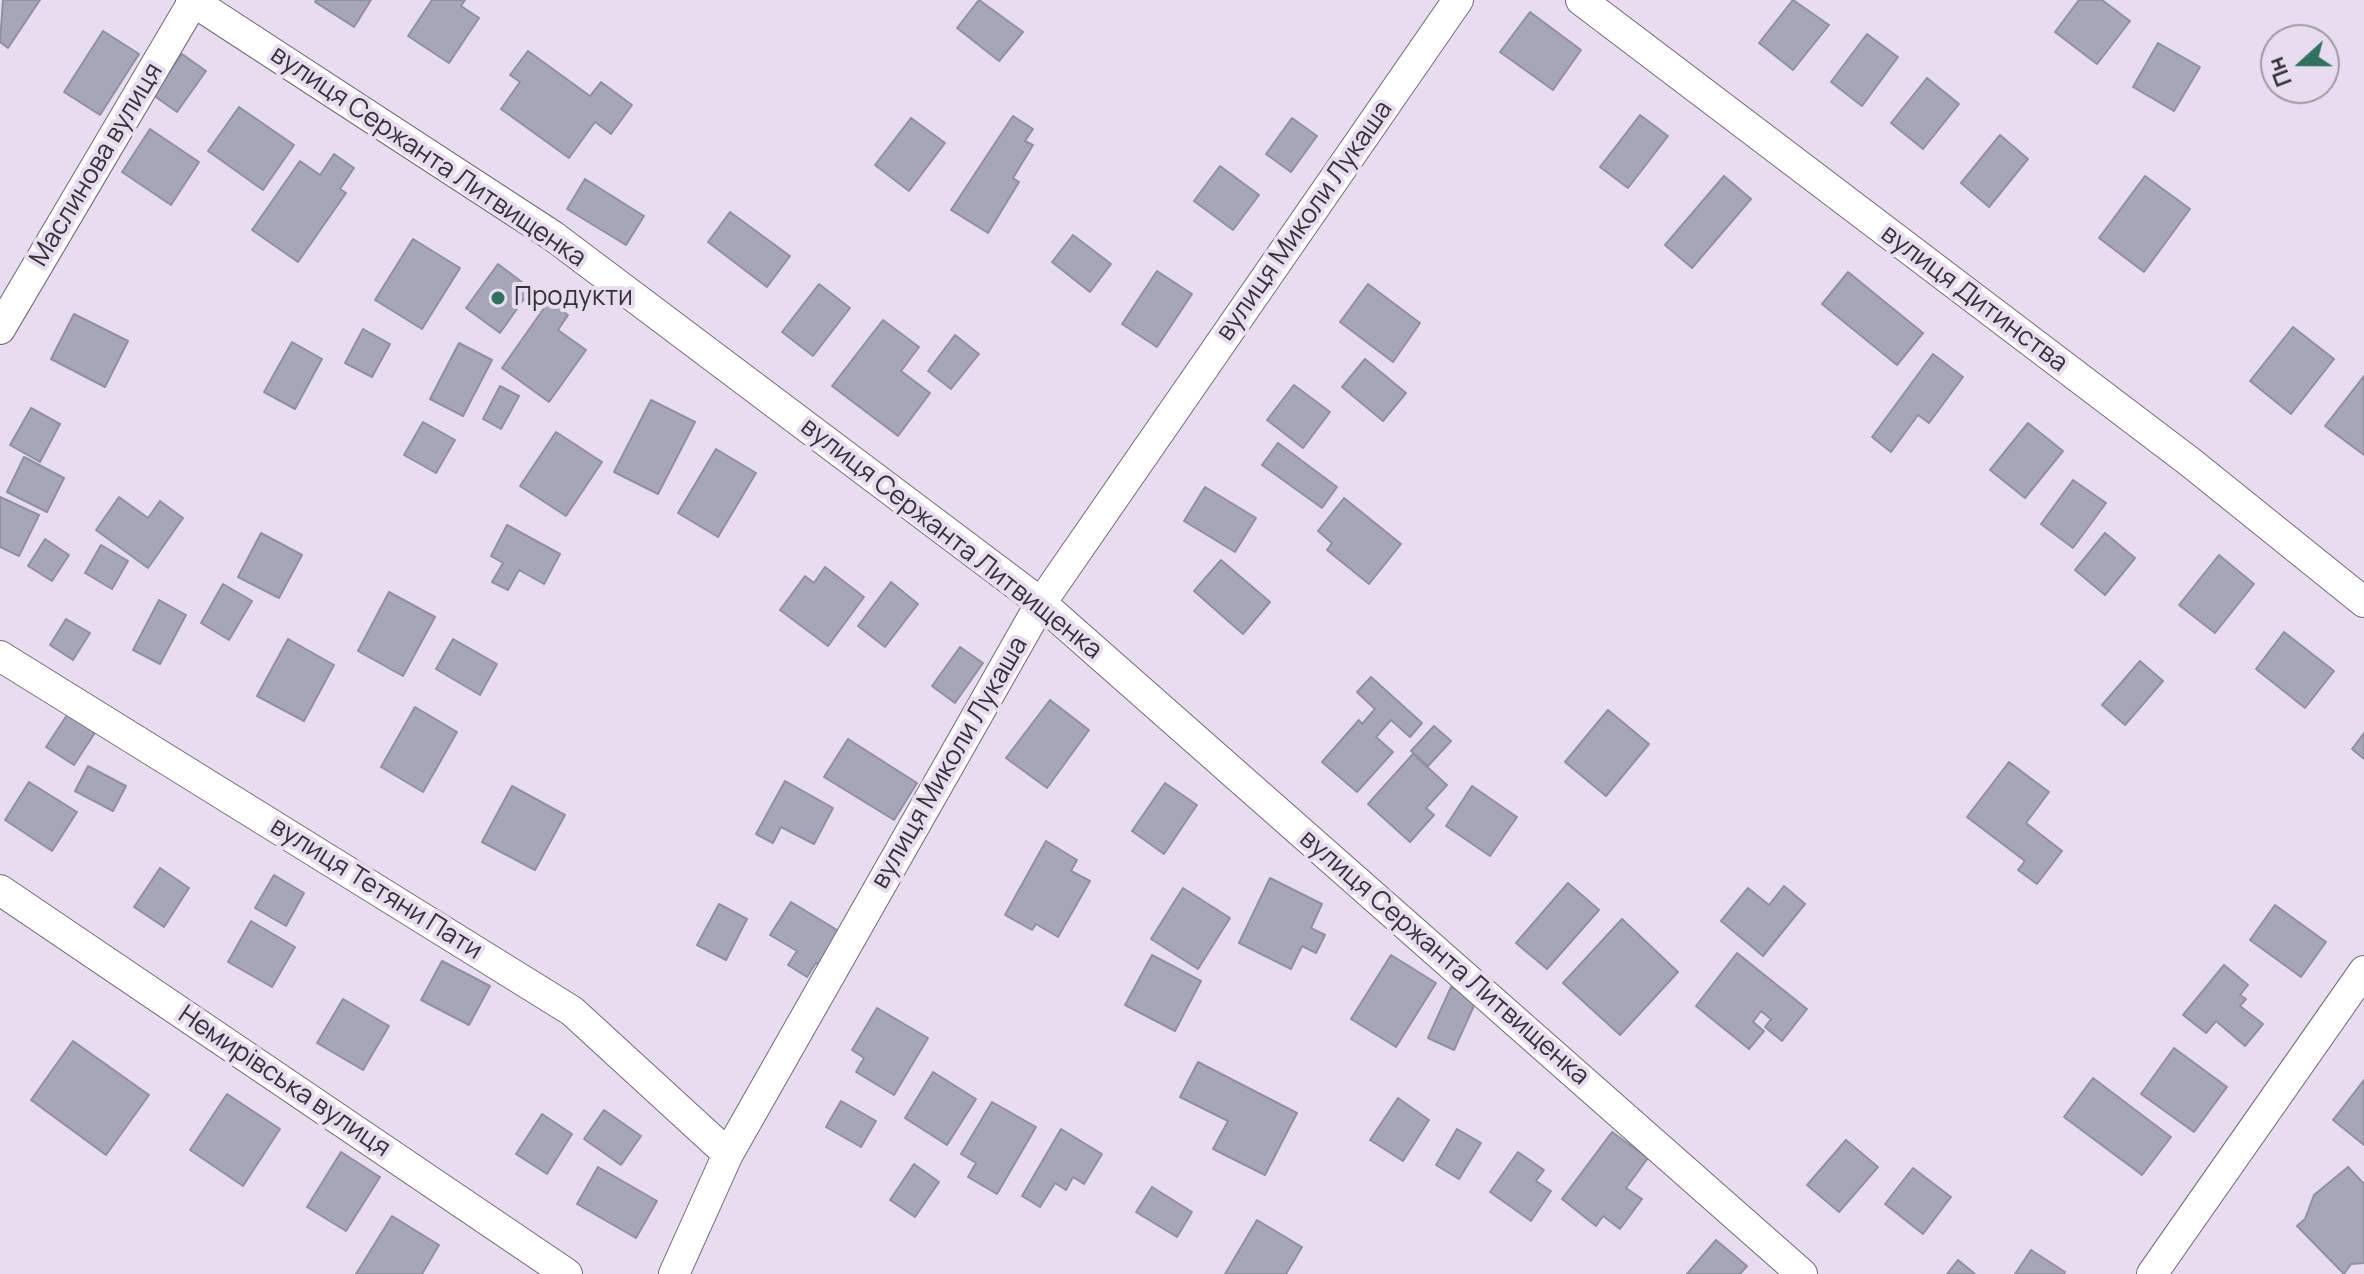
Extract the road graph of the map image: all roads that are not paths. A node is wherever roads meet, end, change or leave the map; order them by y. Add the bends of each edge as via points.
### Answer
1 (1458, 0) edge
2 (1581, 0) edge
3 (192, 1) edge
4 (0, 329) edge
5 (2364, 602) edge
6 (1041, 603) junction
7 (0, 656) edge
8 (0, 890) edge
9 (2364, 971) edge
10 (728, 1154) junction
11 (567, 1274) edge
12 (674, 1274) edge
13 (1802, 1274) edge
14 (2152, 1274) edge

1 - 6 street, вулиця Миколи Лукаша
2 - 5 street, вулиця Дитинства via 2190,462
3 - 4 street, Маслинова вулиця
3 - 6 street, вулиця Сержанта Литвищенка via 553,236
6 - 10 street, вулиця Миколи Лукаша
6 - 13 street, вулиця Сержанта Литвищенка
7 - 10 street, вулиця Тетяни Пати via 572,1011
8 - 11 street, Немирівська вулиця
9 - 14 street
10 - 12 street, вулиця Миколи Лукаша

